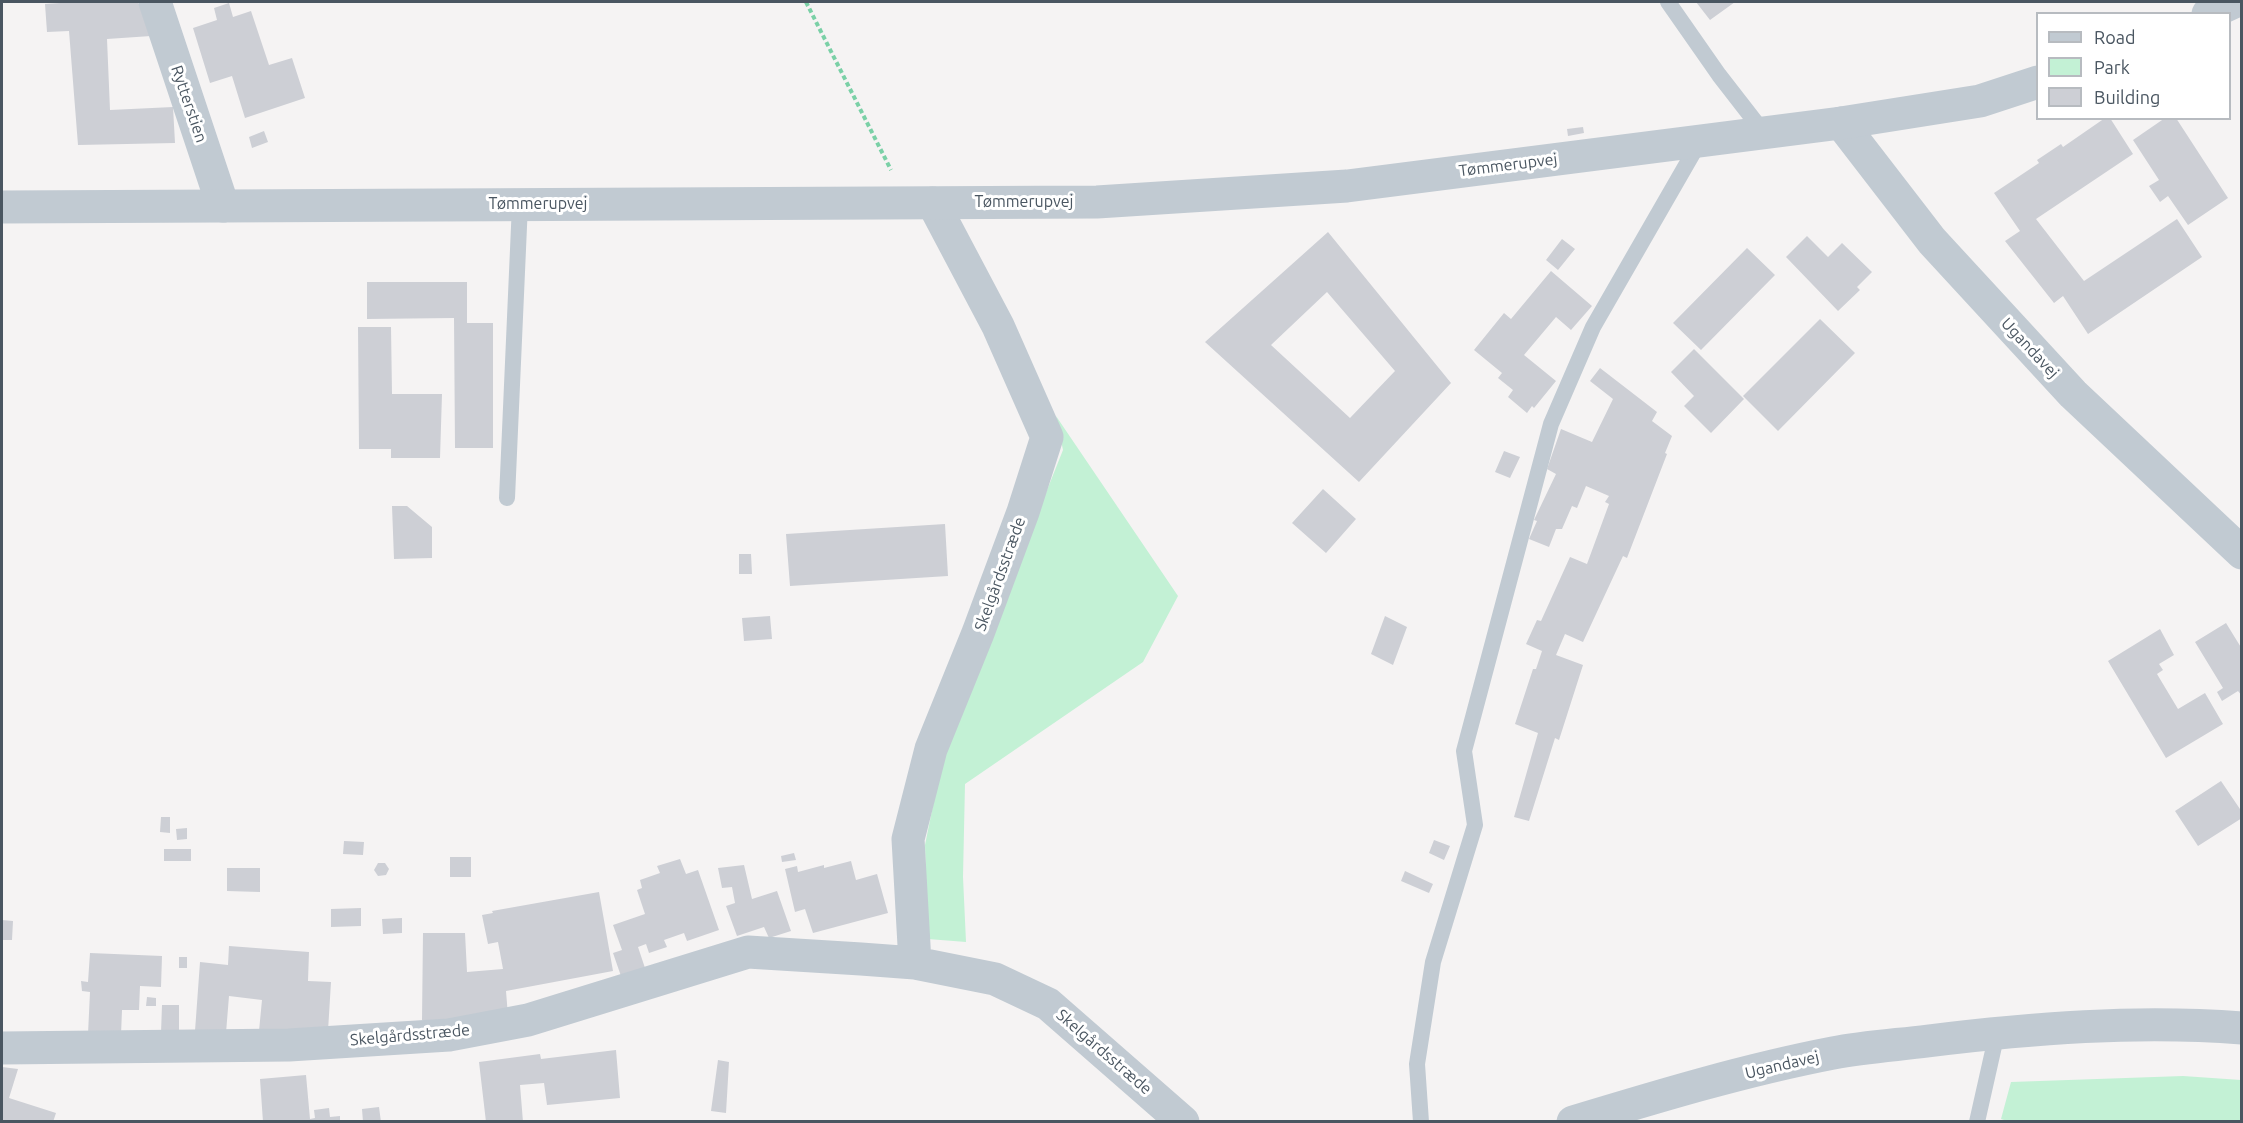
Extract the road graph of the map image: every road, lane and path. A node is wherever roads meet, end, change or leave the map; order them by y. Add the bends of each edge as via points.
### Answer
1 (155, 2) edge
2 (806, 2) edge
3 (1668, 2) edge
4 (2234, 2) edge
5 (2212, 12) edge
6 (2036, 82) edge
7 (1841, 123) junction
8 (1764, 133) junction
9 (1700, 141) junction
10 (920, 203) junction
11 (520, 204) junction
12 (223, 206) junction
13 (2, 207) edge
14 (507, 498) dead end
15 (2241, 553) edge
16 (915, 963) junction
17 (2241, 1028) edge
18 (1997, 1033) junction
19 (2, 1048) edge
20 (1183, 1122) edge
21 (1421, 1122) edge
22 (1573, 1122) edge
23 (1977, 1122) edge

1 - 12 street, Rytterstien
2 - 10 path
3 - 8 lane
4 - 5 street
6 - 7 street, Tømmerupvej via 1980,101
7 - 8 street, Tømmerupvej
7 - 15 street, Ugandavej via 1932,241 2073,394
8 - 9 street, Tømmerupvej
9 - 10 street, Tømmerupvej via 1347,186 1097,202
9 - 21 lane via 1593,327 1551,424 1464,751 1475,825 1432,962 1417,1064
10 - 11 street, Tømmerupvej
10 - 16 street, Skelgårdsstræde via 998,326 1047,437 1023,512 931,749 908,839
11 - 12 street, Tømmerupvej
11 - 14 lane
12 - 13 street, Tømmerupvej
16 - 19 street, Skelgårdsstræde via 748,952 528,1020 449,1035 289,1045
16 - 20 street, Skelgårdsstræde via 995,979 1048,1004
17 - 18 street, Ugandavej via 2103,1025
18 - 22 street, Ugandavej via 1834,1053 1694,1086
18 - 23 lane

